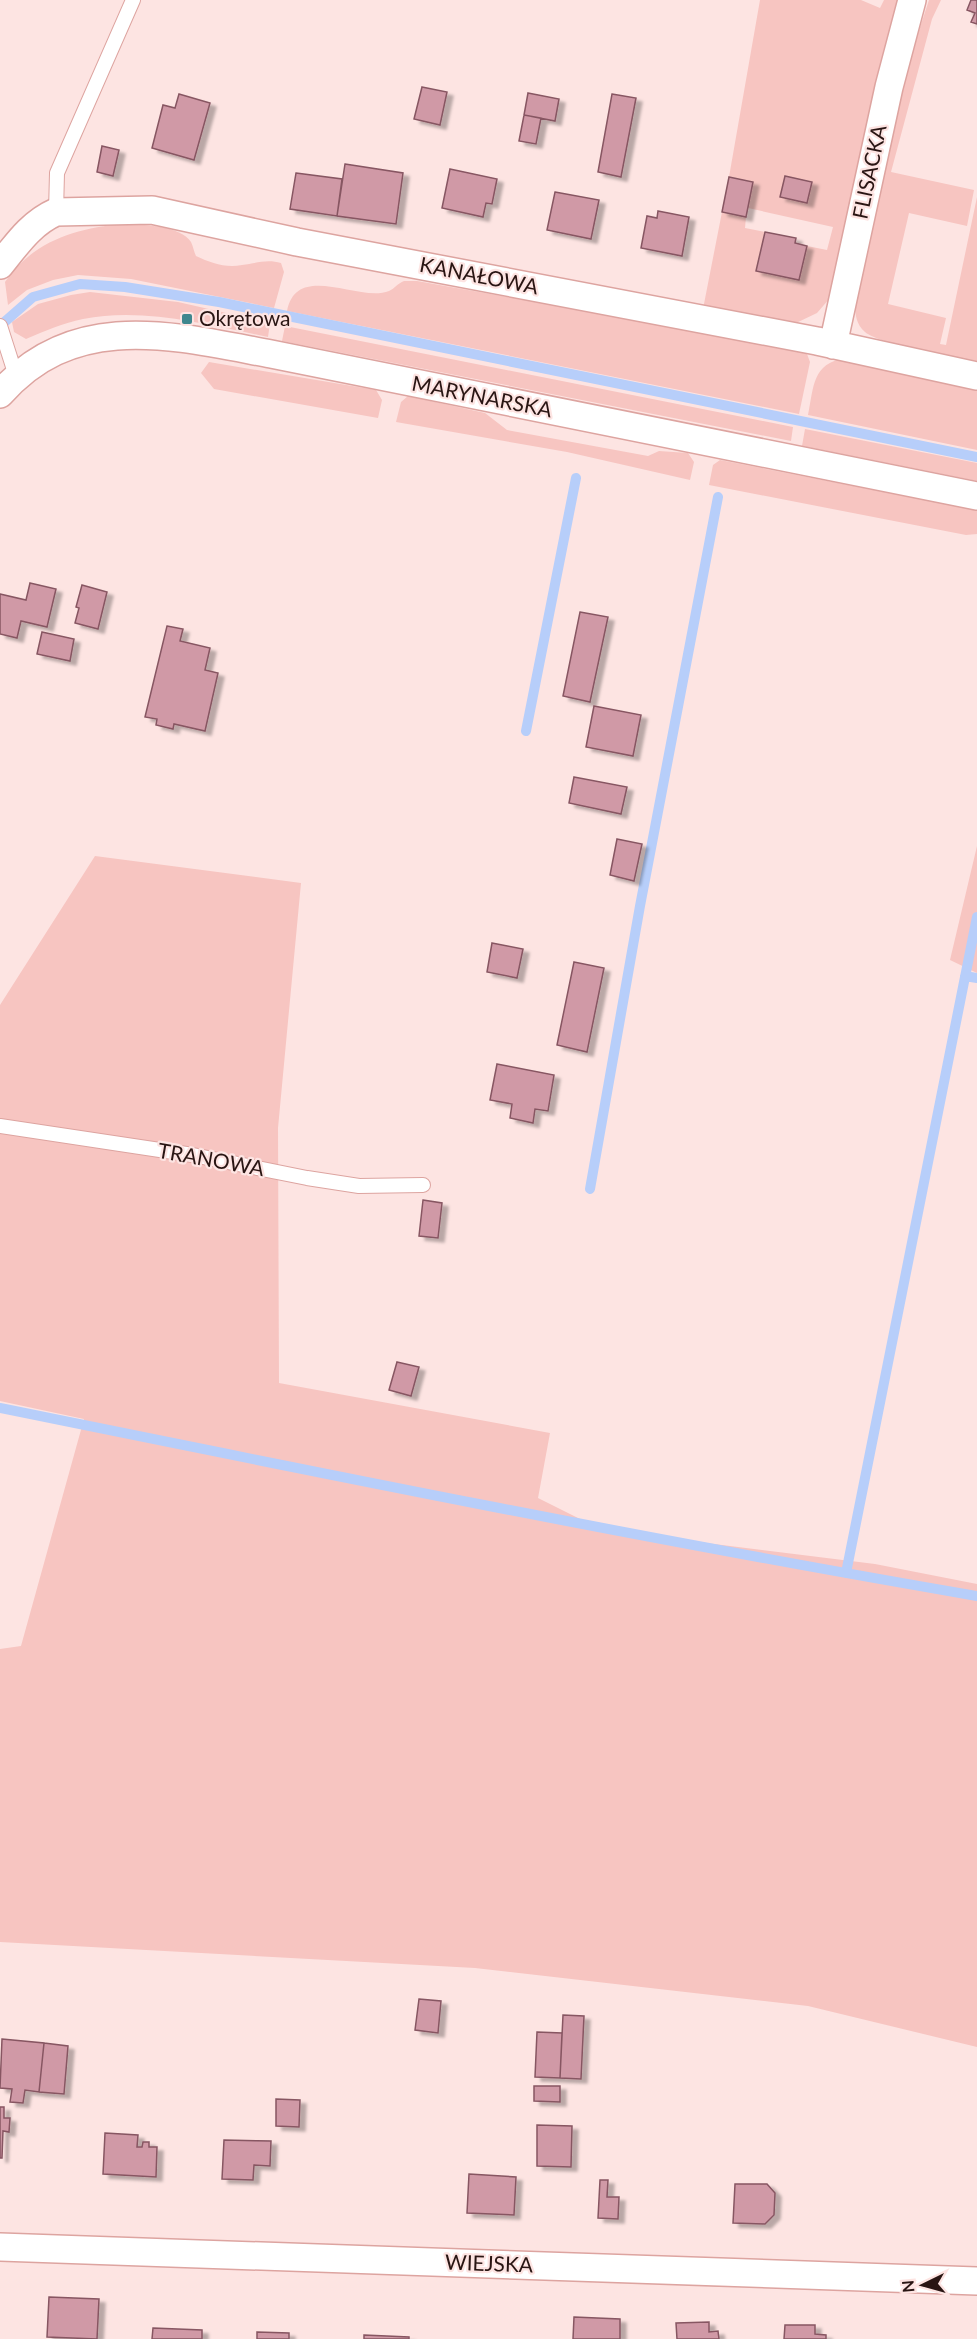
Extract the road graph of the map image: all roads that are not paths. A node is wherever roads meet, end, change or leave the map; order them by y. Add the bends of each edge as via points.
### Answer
1 (133, 0) edge
2 (912, 0) edge
3 (56, 212) junction
4 (0, 265) edge
5 (2, 332) edge
6 (833, 345) junction
7 (977, 376) edge
8 (8, 385) edge
9 (977, 496) edge
10 (0, 1126) edge
11 (423, 1185) dead end
12 (0, 2247) edge
13 (977, 2281) edge

1 - 3 lane via 57,173
2 - 6 street, FLISACKA via 888,87
3 - 4 street via 28,230
3 - 6 street, KANAŁOWA via 152,210 297,242
5 - 8 lane
6 - 7 street, KANAŁOWA
8 - 9 street, MARYNARSKA via 38,359 96,338 125,335 182,339
10 - 11 lane, TRANOWA via 193,1155 359,1186
12 - 13 street, WIEJSKA

